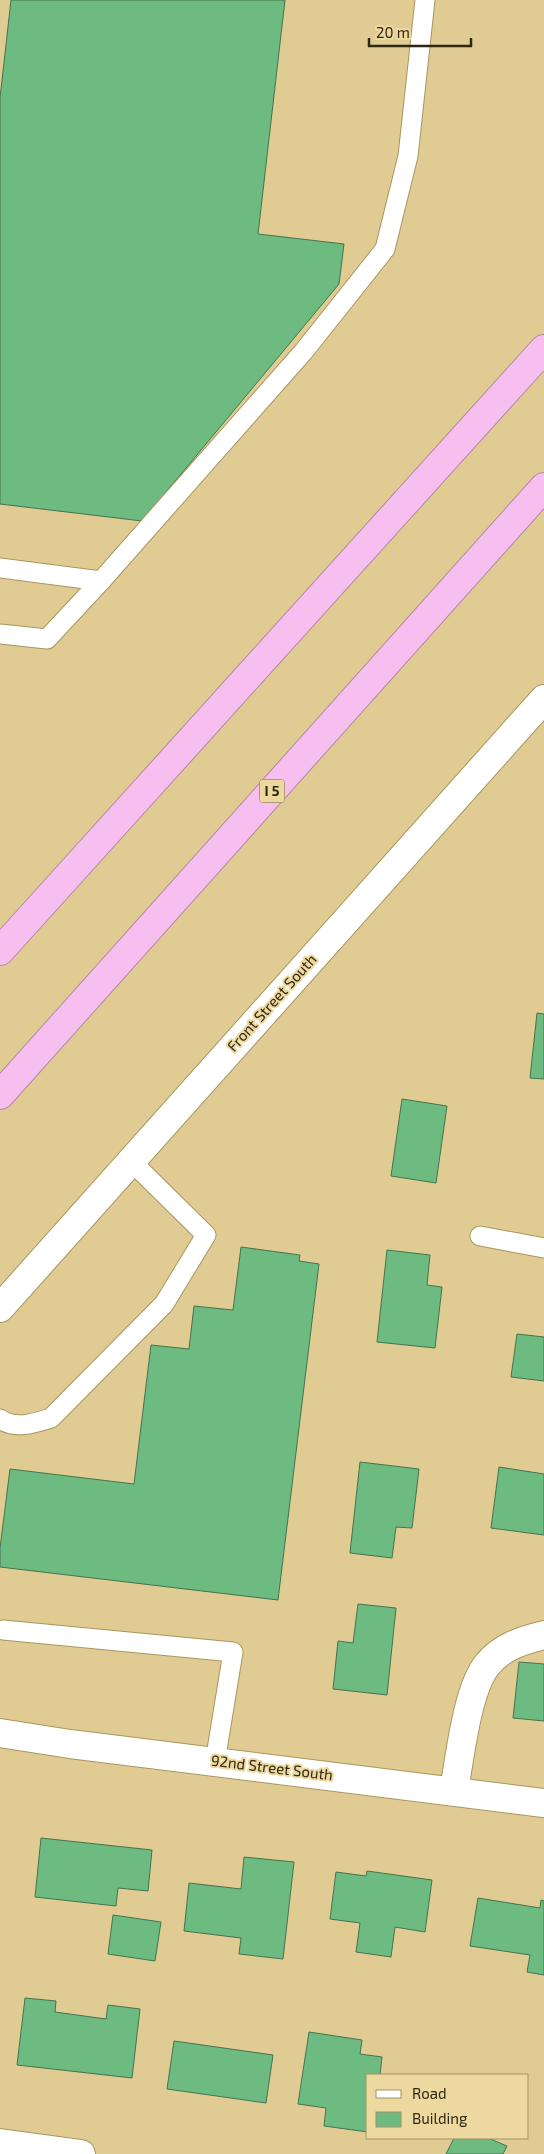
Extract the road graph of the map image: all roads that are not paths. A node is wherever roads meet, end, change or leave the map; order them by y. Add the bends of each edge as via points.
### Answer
1 (425, 0) edge
2 (544, 348) edge
3 (544, 487) edge
4 (0, 568) edge
5 (101, 581) junction
6 (0, 634) edge
7 (544, 699) edge
8 (0, 951) edge
9 (0, 1095) edge
10 (131, 1161) junction
11 (480, 1236) dead end
12 (544, 1248) edge
13 (0, 1308) edge
14 (0, 1419) edge
15 (3, 1630) dead end
16 (544, 1635) edge
17 (0, 1733) edge
18 (215, 1762) junction
19 (454, 1790) junction
20 (544, 1803) edge
21 (0, 2143) edge
22 (81, 2154) edge

1 - 5 lane via 408,156 385,249 304,351
2 - 8 highway
3 - 9 highway, I 5
4 - 5 lane
5 - 6 lane via 47,639
7 - 10 street, Front Street South
10 - 13 street, Front Street South
10 - 14 lane via 206,1235 164,1304 51,1418 32,1424 7,1424
11 - 12 lane
15 - 18 lane via 233,1652
16 - 19 street via 504,1650 487,1665 470,1708
17 - 18 street, 92nd Street South
18 - 19 street, 92nd Street South
19 - 20 street, 92nd Street South
21 - 22 street

